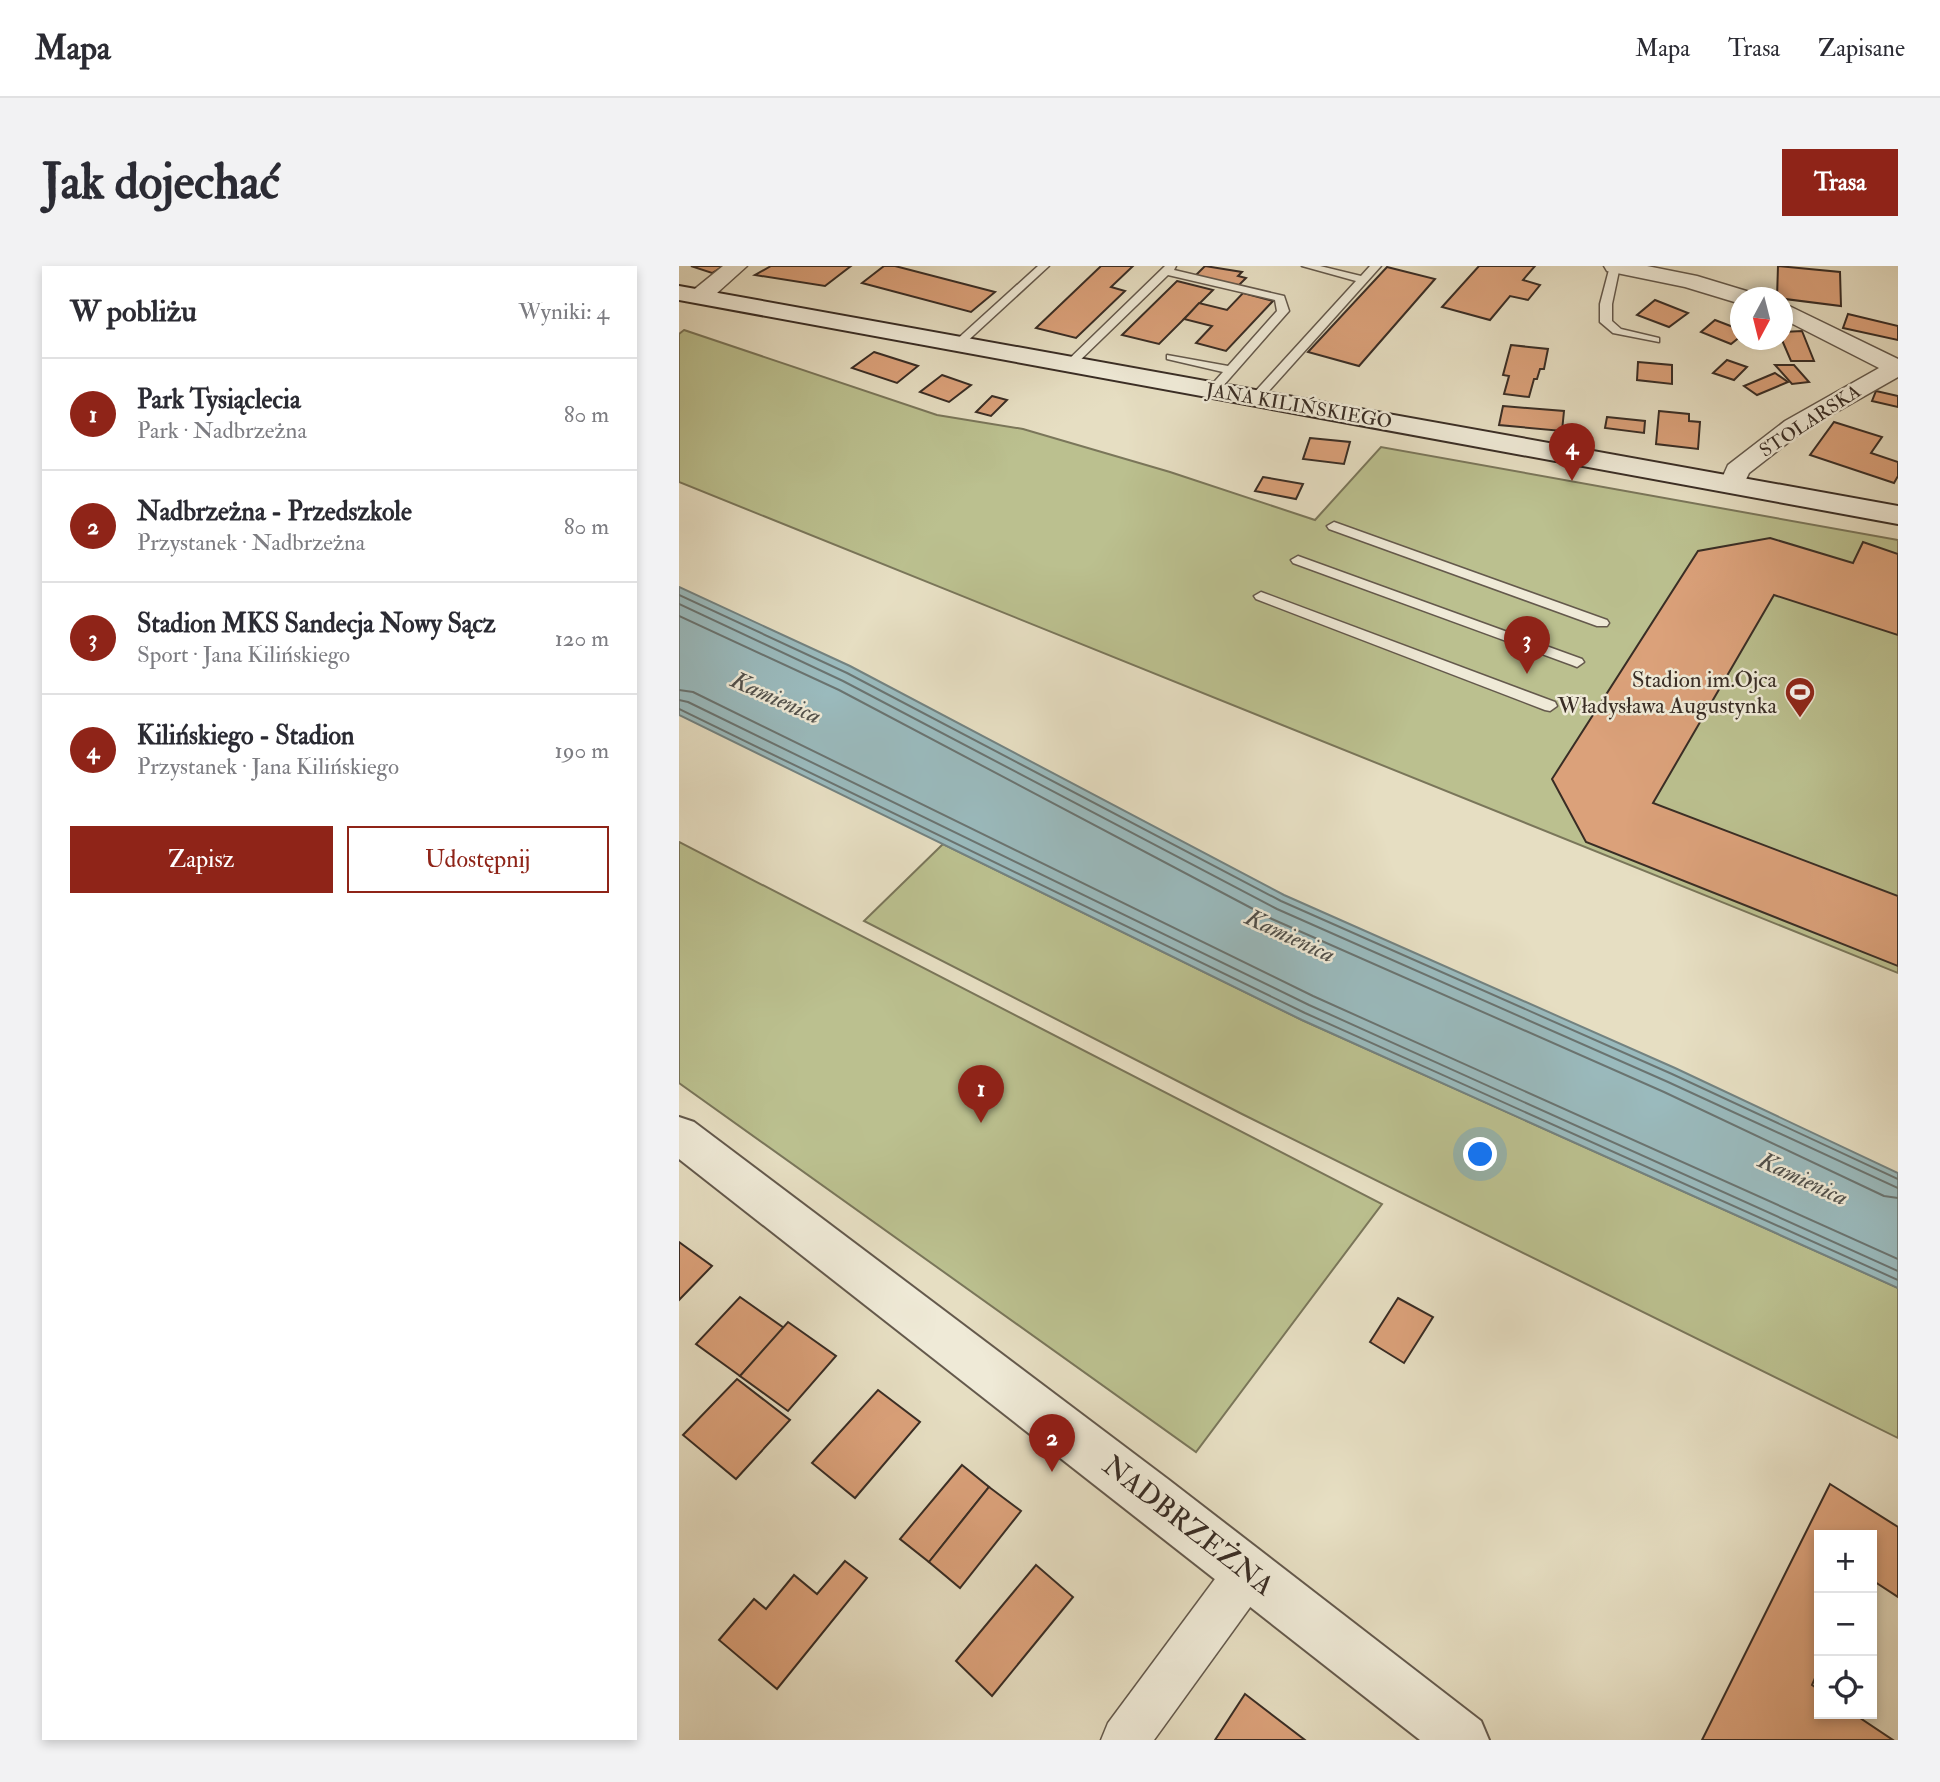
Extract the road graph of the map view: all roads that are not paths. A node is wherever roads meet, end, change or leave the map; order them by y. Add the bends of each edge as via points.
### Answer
1 (736, 266) edge
2 (1044, 266) edge
3 (1307, 266) edge
4 (1376, 266) edge
5 (1615, 266) edge
6 (1168, 268) edge
7 (1364, 280) junction
8 (1730, 293) edge
9 (689, 295) edge
10 (1793, 315) edge
11 (1654, 340) dead end
12 (958, 344) junction
13 (1171, 357) dead end
14 (1069, 365) junction
15 (1897, 367) edge
16 (1231, 370) junction
17 (1212, 391) junction
18 (1256, 398) junction
19 (1732, 485) junction
20 (1898, 515) edge
21 (1334, 526) dead end
22 (1298, 560) dead end
23 (1261, 596) dead end
24 (1602, 623) dead end
25 (1577, 662) dead end
26 (1550, 706) dead end
27 (679, 1135) edge
28 (1248, 1572) junction
29 (1125, 1740) edge
30 (1462, 1740) edge

1 - 9 street, JANA KILIŃSKIEGO
2 - 12 lane
3 - 7 lane
4 - 7 lane
5 - 8 street
5 - 11 lane via 1606,322 1617,331
6 - 14 lane
6 - 16 lane via 1280,298 1283,311
7 - 18 lane
9 - 12 main road, JANA KILIŃSKIEGO
10 - 15 street, STOLARSKA
12 - 14 main road, JANA KILIŃSKIEGO
13 - 16 lane
14 - 17 main road, JANA KILIŃSKIEGO
15 - 19 street, STOLARSKA via 1794,426 1737,470
16 - 17 lane
17 - 18 main road, JANA KILIŃSKIEGO
18 - 19 main road, JANA KILIŃSKIEGO
19 - 20 main road, JANA KILIŃSKIEGO
21 - 24 lane
22 - 25 lane
23 - 26 lane
27 - 28 main road, NADBRZEŻNA
28 - 29 street
28 - 30 main road, NADBRZEŻNA

